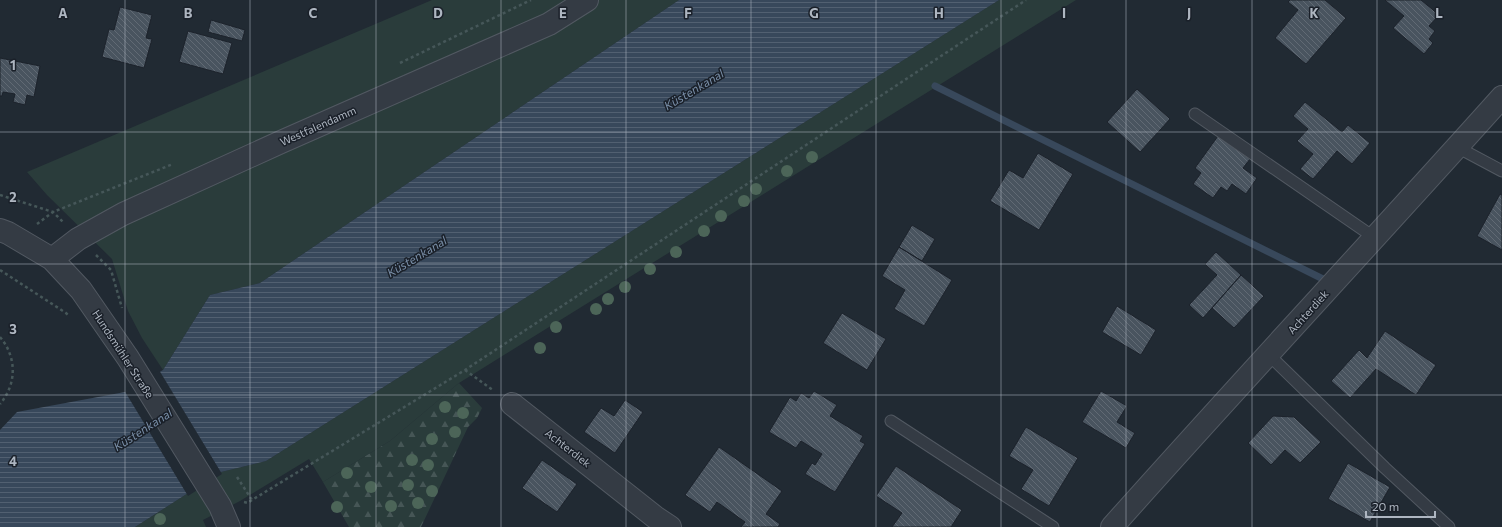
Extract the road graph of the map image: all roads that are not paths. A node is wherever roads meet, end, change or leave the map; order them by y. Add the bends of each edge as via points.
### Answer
1 (587, 0) edge
2 (1502, 97) edge
3 (1195, 114) dead end
4 (1457, 147) junction
5 (1502, 171) edge
6 (0, 230) edge
7 (1375, 238) junction
8 (52, 260) junction
9 (1269, 355) junction
10 (512, 404) road end
11 (891, 421) dead end
12 (229, 527) edge
13 (670, 527) edge
14 (1053, 527) edge
15 (1112, 527) edge
16 (1449, 527) edge

1 - 8 street, Westfalendamm via 549,24 123,214 78,239
2 - 4 street, Achterdiek
3 - 7 lane
4 - 5 lane
4 - 7 street, Achterdiek
6 - 8 street, Hundsmühler Straße
7 - 9 street, Achterdiek
8 - 12 street, Hundsmühler Straße via 81,290 128,358 220,506
9 - 15 street, Achterdiek
9 - 16 lane
10 - 13 street, Achterdiek
11 - 14 lane

